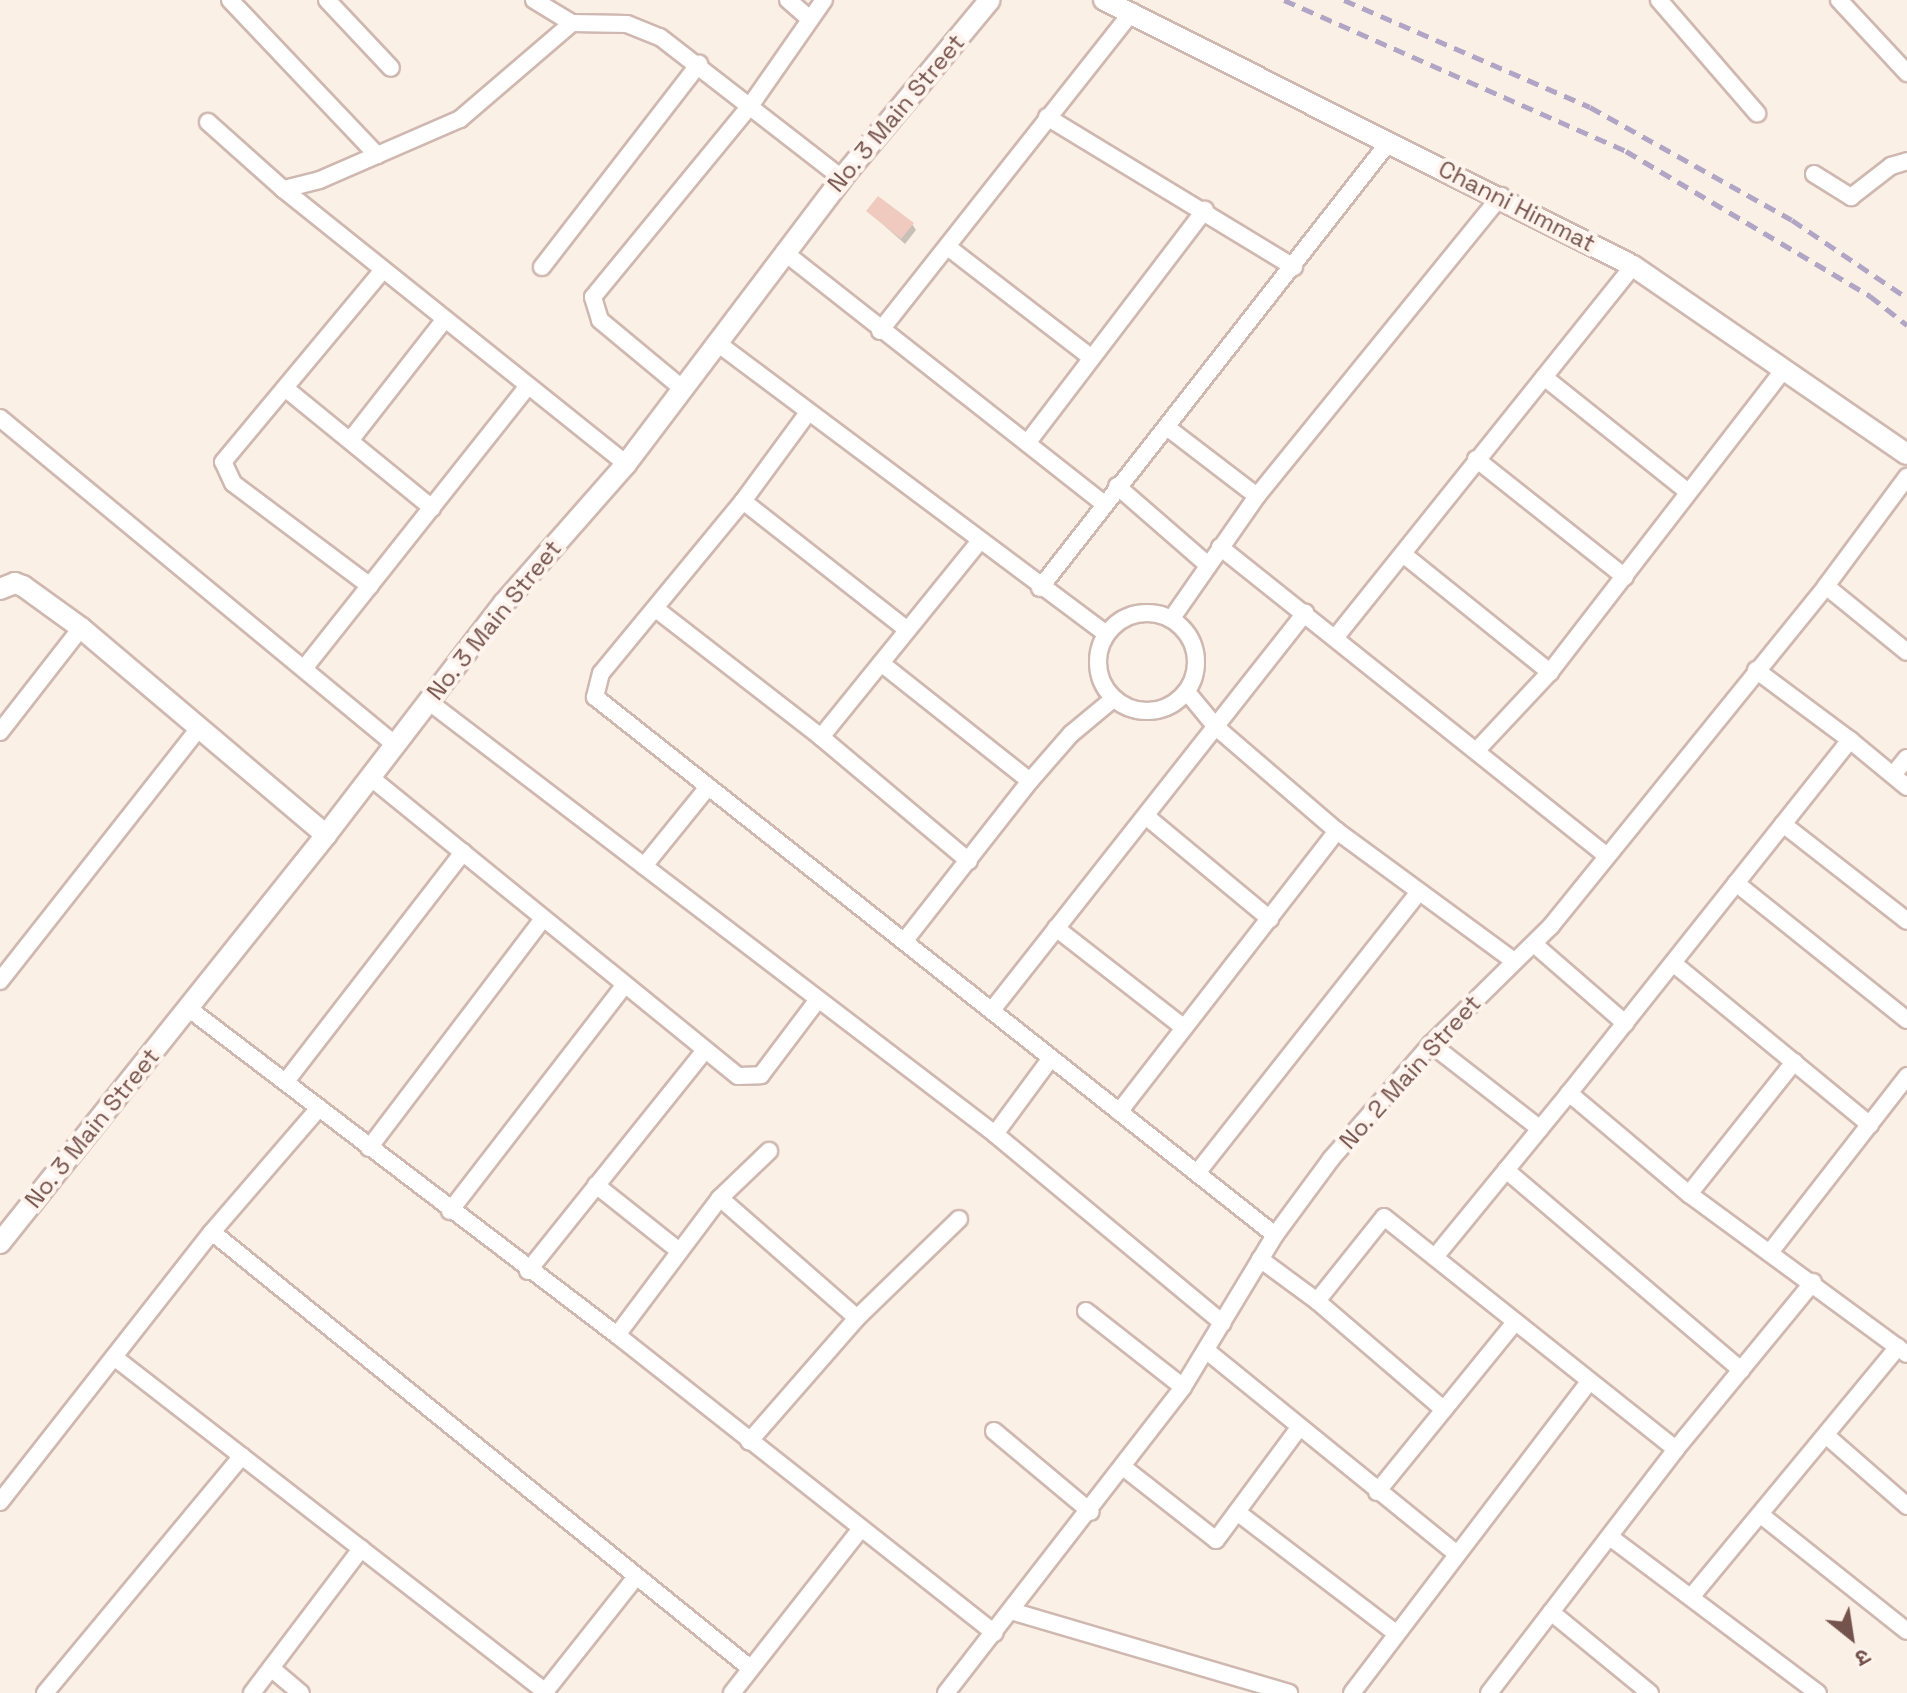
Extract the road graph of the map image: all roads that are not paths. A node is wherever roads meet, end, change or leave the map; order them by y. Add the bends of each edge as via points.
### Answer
1 (230, 0) edge
2 (327, 0) edge
3 (534, 0) edge
4 (788, 0) edge
5 (824, 0) edge
6 (990, 0) edge
7 (1104, 0) edge
8 (1659, 0) edge
9 (1839, 0) edge
10 (1132, 12) junction
11 (809, 18) junction
12 (572, 23) junction
13 (699, 64) junction
14 (391, 68) dead end
15 (1907, 73) edge
16 (750, 106) junction
17 (1757, 113) dead end
18 (1047, 117) junction
19 (208, 122) dead end
20 (1389, 142) junction
21 (377, 155) junction
22 (1907, 161) edge
23 (1814, 174) dead end
24 (842, 178) junction
25 (283, 189) junction
26 (1501, 196) junction
27 (1205, 210) junction
28 (949, 248) junction
29 (784, 252) junction
30 (1633, 266) junction
31 (542, 267) dead end
32 (1294, 267) junction
33 (383, 270) junction
34 (445, 319) junction
35 (880, 331) junction
36 (716, 342) junction
37 (1092, 358) junction
38 (1784, 369) junction
39 (1544, 377) junction
40 (528, 386) junction
41 (285, 388) junction
42 (683, 389) junction
43 (807, 414) junction
44 (0, 418) edge
45 (1168, 428) junction
46 (352, 438) junction
47 (1028, 442) junction
48 (1907, 454) edge
49 (1476, 459) junction
50 (626, 464) junction
51 (1907, 477) edge
52 (1117, 486) junction
53 (1688, 492) junction
54 (1257, 496) junction
55 (743, 501) junction
56 (1104, 504) junction
57 (432, 508) junction
58 (979, 542) junction
59 (1220, 547) junction
60 (1403, 554) junction
61 (1208, 565) junction
62 (1625, 577) junction
63 (370, 586) junction
64 (1826, 586) junction
65 (1040, 588) junction
66 (0, 589) edge
67 (656, 609) junction
68 (1305, 613) junction
69 (1172, 618) junction
70 (81, 628) junction
71 (906, 629) junction
72 (1105, 633) junction
73 (1335, 638) junction
74 (1907, 652) edge
75 (881, 663) junction
76 (306, 666) junction
77 (1756, 670) junction
78 (1550, 672) junction
79 (1187, 692) junction
80 (1113, 699) junction
81 (428, 701) junction
82 (1216, 727) junction
83 (199, 728) junction
84 (0, 732) edge
85 (821, 737) junction
86 (1850, 740) junction
87 (393, 743) junction
88 (1478, 749) junction
89 (1907, 758) edge
90 (1893, 775) junction
91 (370, 777) junction
92 (1030, 781) junction
93 (708, 787) junction
94 (1907, 787) edge
95 (1147, 817) junction
96 (1783, 824) junction
97 (1337, 831) junction
98 (326, 835) junction
99 (463, 852) junction
100 (1606, 855) junction
101 (969, 861) junction
102 (644, 866) junction
103 (1736, 883) junction
104 (1419, 892) junction
105 (1270, 919) junction
106 (541, 921) junction
107 (1907, 921) edge
108 (1056, 928) junction
109 (906, 939) junction
110 (1534, 944) junction
111 (1514, 961) junction
112 (1673, 963) junction
113 (0, 981) edge
114 (624, 986) junction
115 (816, 1002) junction
116 (188, 1008) junction
117 (992, 1010) junction
118 (1907, 1020) edge
119 (1625, 1023) junction
120 (1183, 1027) junction
121 (1431, 1044) junction
122 (705, 1050) junction
123 (1051, 1058) junction
124 (1794, 1062) junction
125 (1907, 1076) edge
126 (287, 1080) junction
127 (1569, 1093) junction
128 (319, 1108) junction
129 (1119, 1112) junction
130 (1870, 1125) junction
131 (1540, 1129) junction
132 (995, 1134) junction
133 (369, 1148) junction
134 (769, 1151) dead end
135 (1506, 1170) junction
136 (1197, 1173) junction
137 (596, 1185) junction
138 (1689, 1194) junction
139 (720, 1198) junction
140 (450, 1211) junction
141 (959, 1219) dead end
142 (212, 1232) junction
143 (1275, 1235) junction
144 (0, 1243) edge
145 (678, 1250) junction
146 (1771, 1251) junction
147 (1435, 1257) junction
148 (1260, 1259) junction
149 (528, 1271) junction
150 (1813, 1282) junction
151 (1317, 1301) junction
152 (1086, 1311) dead end
153 (857, 1318) junction
154 (1515, 1322) junction
155 (1223, 1323) junction
156 (617, 1335) junction
157 (1902, 1350) edge
158 (1207, 1351) junction
159 (114, 1357) junction
160 (1741, 1370) junction
161 (1590, 1381) junction
162 (1183, 1387) junction
163 (1444, 1410) junction
164 (1299, 1428) junction
165 (994, 1431) dead end
166 (1828, 1437) junction
167 (749, 1442) junction
168 (1676, 1449) junction
169 (242, 1456) junction
170 (1123, 1467) junction
171 (1377, 1492) junction
172 (0, 1502) edge
173 (1907, 1506) edge
174 (1091, 1512) junction
175 (1237, 1512) junction
176 (1761, 1515) junction
177 (859, 1531) junction
178 (1610, 1537) junction
179 (361, 1549) junction
180 (1457, 1554) junction
181 (635, 1578) junction
182 (1692, 1596) junction
183 (1011, 1611) junction
184 (1551, 1612) junction
185 (1907, 1631) edge
186 (994, 1633) junction
187 (1396, 1633) junction
188 (271, 1668) junction
189 (750, 1668) junction
190 (1638, 1689) edge
191 (45, 1693) edge
192 (252, 1693) edge
193 (301, 1693) edge
194 (546, 1693) edge
195 (732, 1693) edge
196 (946, 1693) edge
197 (1289, 1693) edge
198 (1352, 1693) edge
199 (1489, 1693) edge
200 (1818, 1693) edge

1 - 21 street
2 - 14 street
3 - 12 street
4 - 11 street
5 - 11 street
6 - 24 street, No. 3 Main Street
7 - 10 street, Channi Himmat
8 - 17 street
9 - 15 street
10 - 18 street
10 - 20 street, Channi Himmat
11 - 16 street
12 - 13 street via 627,24 646,30
12 - 21 street via 460,119
13 - 16 street
13 - 31 street
16 - 24 street
16 - 42 street via 593,297 600,320
18 - 27 street
18 - 28 street
19 - 25 street
20 - 26 street, Channi Himmat
20 - 32 street
21 - 25 street
22 - 23 street via 1891,166 1851,197
24 - 29 street, No. 3 Main Street
25 - 33 street
26 - 30 street, Channi Himmat
26 - 54 street
27 - 32 street
27 - 37 street
28 - 35 street
28 - 37 street
29 - 35 street
29 - 36 street, No. 3 Main Street
30 - 38 street, Channi Himmat
30 - 39 street
32 - 45 street
33 - 34 street
33 - 41 street
34 - 40 street
34 - 46 street
35 - 47 street
36 - 42 street, No. 3 Main Street
36 - 43 street
37 - 47 street
38 - 48 street, Channi Himmat
38 - 53 street
39 - 49 street
39 - 53 street
40 - 50 street
40 - 57 street
41 - 46 street
41 - 63 street via 228,454 223,462 226,476
42 - 50 street, No. 3 Main Street
43 - 55 street
43 - 58 street
44 - 76 street
45 - 52 street
45 - 54 street
46 - 57 street
47 - 56 street
49 - 60 street
49 - 62 street
50 - 81 street, No. 3 Main Street via 504,603
51 - 64 street, No. 2 Main Street
52 - 56 street
52 - 61 street
53 - 62 street
54 - 59 street
55 - 67 street
55 - 71 street
56 - 65 street
57 - 63 street
58 - 65 street
58 - 71 street
59 - 61 street
59 - 68 street
60 - 73 street
60 - 78 street
61 - 69 street
62 - 78 street
63 - 76 street
64 - 74 street
64 - 77 street, No. 2 Main Street
65 - 72 street
66 - 70 street via 15,583 23,586
67 - 85 street
67 - 93 street via 601,673 595,697
68 - 73 street
68 - 82 street
69 - 72 street via 1143,612 1116,622
69 - 79 street via 1191,638 1197,666
70 - 83 street
70 - 84 street
71 - 75 street
72 - 80 street via 1098,674
73 - 88 street
75 - 85 street
75 - 92 street
76 - 87 street
77 - 86 street
77 - 100 street, No. 2 Main Street
78 - 88 street
79 - 80 street via 1165,708 1138,711
79 - 82 street
80 - 92 street via 1071,734
81 - 87 street, No. 3 Main Street
81 - 102 street
82 - 95 street
82 - 97 street
83 - 98 street
83 - 113 street
85 - 101 street
86 - 90 street
86 - 96 street
87 - 91 street, No. 3 Main Street
88 - 100 street
89 - 90 street
90 - 94 street
91 - 98 street, No. 3 Main Street
91 - 99 street
92 - 101 street
93 - 102 street
93 - 109 street
95 - 105 street
95 - 108 street
96 - 103 street
96 - 107 street
97 - 104 street
97 - 105 street
98 - 116 street, No. 3 Main Street
99 - 106 street
99 - 126 street
100 - 110 street, No. 2 Main Street
101 - 109 street
102 - 115 street
103 - 112 street
103 - 118 street
104 - 111 street
104 - 136 street
105 - 120 street
106 - 114 street
106 - 133 street
108 - 117 street
108 - 120 street
109 - 117 street
110 - 111 street, No. 2 Main Street
110 - 119 street
111 - 121 street, No. 2 Main Street
112 - 119 street
112 - 124 street
114 - 122 street
114 - 140 street
115 - 122 street via 761,1075 738,1076
115 - 132 street
116 - 126 street
116 - 144 street, No. 3 Main Street
117 - 123 street
119 - 127 street
120 - 129 street
121 - 131 street
121 - 143 street, No. 2 Main Street via 1331,1159
122 - 137 street
123 - 129 street
123 - 132 street
124 - 130 street
124 - 138 street
125 - 130 street
126 - 128 street
127 - 131 street
127 - 138 street
128 - 133 street
128 - 142 street
129 - 136 street
130 - 146 street
131 - 135 street
132 - 155 street
133 - 140 street
134 - 139 street
135 - 147 street
135 - 160 street
136 - 143 street
137 - 145 street
137 - 149 street
138 - 146 street
139 - 145 street
139 - 153 street
140 - 149 street
141 - 153 street
142 - 159 street
142 - 181 street
143 - 148 street, No. 2 Main Street
145 - 156 street
146 - 150 street
147 - 151 street via 1384,1217
147 - 154 street
148 - 151 street
148 - 155 street, No. 2 Main Street
149 - 156 street
150 - 157 street
150 - 160 street
151 - 163 street
152 - 162 street
153 - 167 street
154 - 161 street
154 - 163 street
155 - 158 street, No. 2 Main Street
156 - 167 street
157 - 166 street
158 - 162 street, No. 2 Main Street
158 - 164 street
159 - 169 street
159 - 172 street
160 - 168 street
161 - 168 street
161 - 180 street
162 - 170 street, No. 2 Main Street
163 - 171 street
164 - 171 street
164 - 175 street
165 - 174 street
166 - 173 street
166 - 176 street
167 - 177 street
168 - 178 street
169 - 179 street
169 - 191 street
170 - 174 street, No. 2 Main Street
170 - 175 street via 1216,1540
171 - 180 street
174 - 183 street, No. 2 Main Street
175 - 187 street
176 - 182 street
176 - 185 street
177 - 186 street
177 - 189 street
178 - 182 street
178 - 184 street
179 - 188 street
179 - 194 street
180 - 187 street
181 - 189 street
181 - 194 street
182 - 200 street
183 - 186 street, No. 2 Main Street
183 - 197 street
184 - 190 street
184 - 199 street
186 - 196 street, No. 2 Main Street
187 - 198 street
188 - 192 street
188 - 193 street
189 - 195 street

